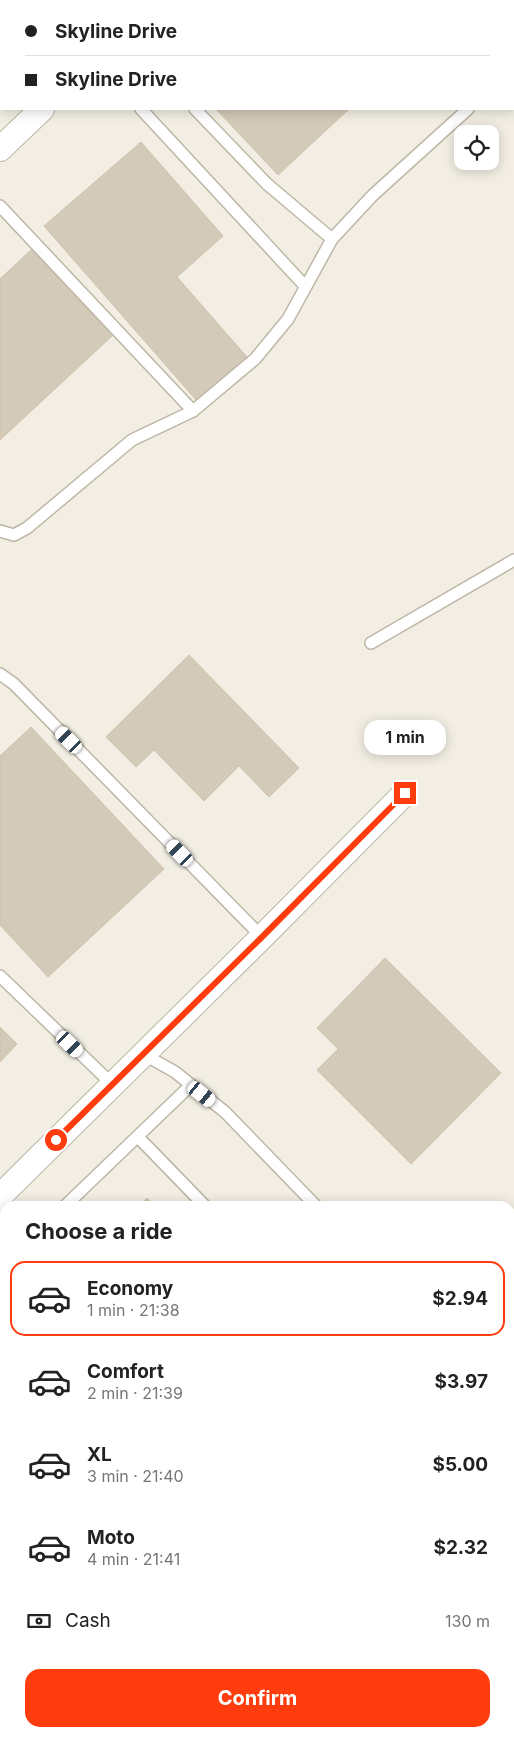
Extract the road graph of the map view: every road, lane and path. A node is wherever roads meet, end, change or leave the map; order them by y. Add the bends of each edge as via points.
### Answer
1 (41, 110) edge
2 (142, 110) edge
3 (196, 110) edge
4 (467, 110) edge
5 (0, 149) edge
6 (0, 206) edge
7 (332, 239) junction
8 (305, 286) junction
9 (193, 411) junction
10 (0, 531) edge
11 (514, 560) edge
12 (371, 643) dead end
13 (0, 674) edge
14 (405, 793) dead end
15 (262, 937) junction
16 (0, 976) edge
17 (143, 1054) junction
18 (112, 1084) junction
19 (190, 1085) junction
20 (138, 1137) junction
21 (0, 1196) edge
22 (70, 1201) edge
23 (199, 1201) edge
24 (311, 1201) edge

1 - 5 street
2 - 8 lane
3 - 7 lane via 267,184
4 - 7 lane via 373,195
6 - 9 lane
7 - 8 lane
8 - 9 lane via 288,319 255,359
9 - 10 lane via 132,440 27,528 14,535
11 - 12 lane
13 - 15 lane via 14,684
14 - 15 street
15 - 17 street
16 - 18 lane
17 - 18 street
17 - 19 lane
18 - 21 street
19 - 20 lane
19 - 24 lane via 225,1112
20 - 22 lane
20 - 23 lane

